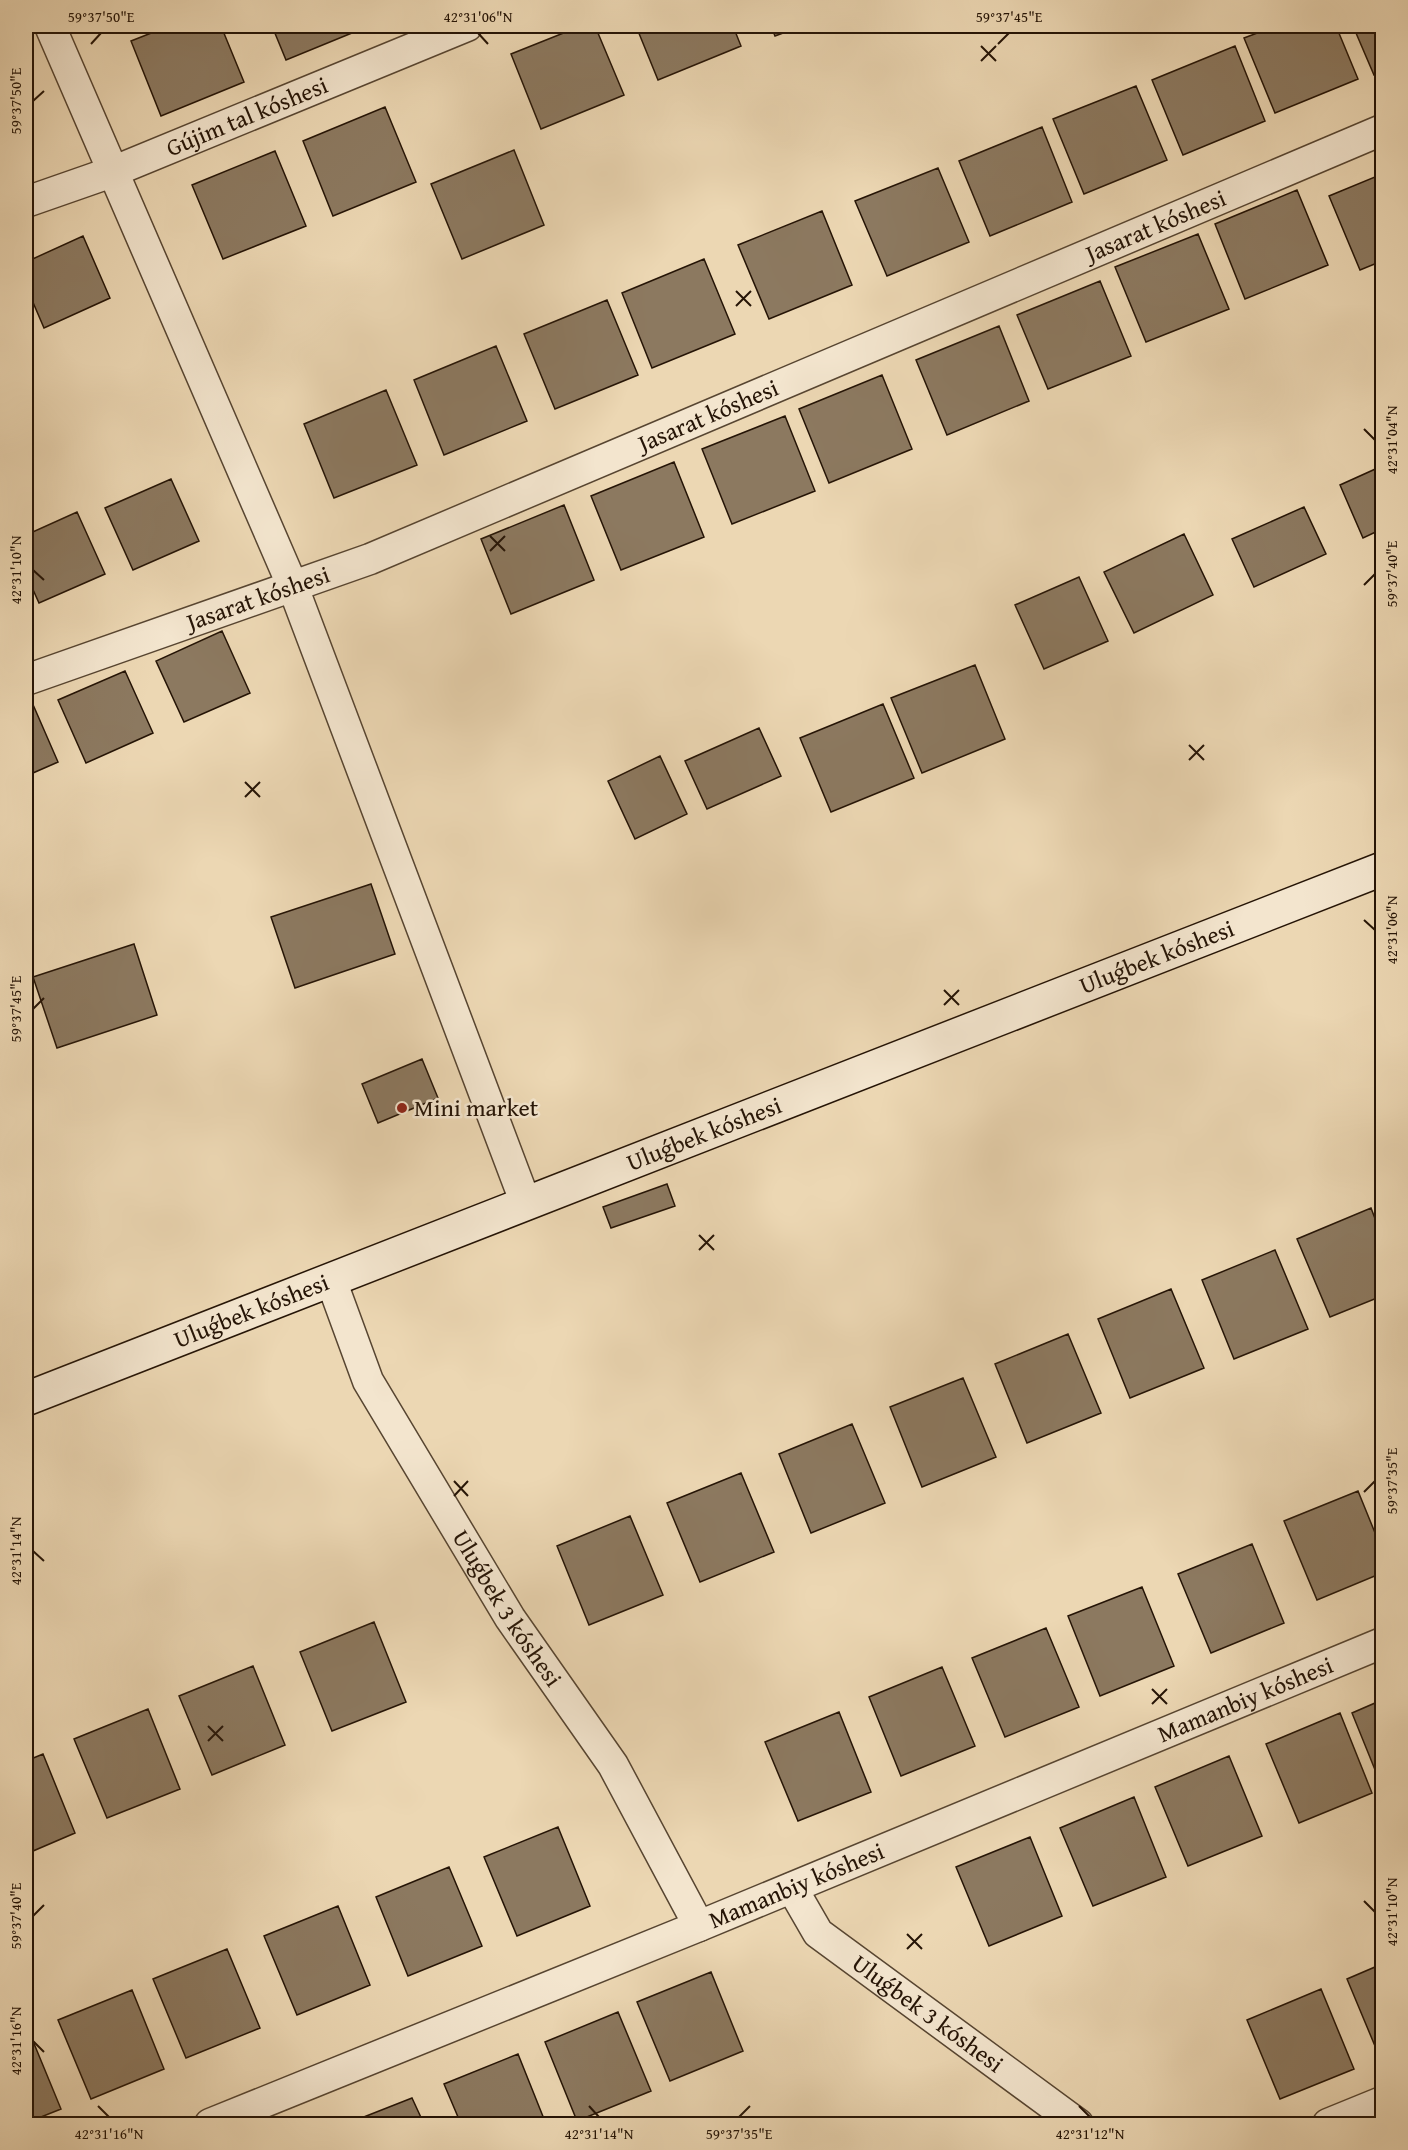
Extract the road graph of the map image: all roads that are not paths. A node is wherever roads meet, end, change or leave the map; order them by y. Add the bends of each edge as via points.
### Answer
1 (50, 26) edge
2 (467, 26) edge
3 (1383, 130) edge
4 (112, 171) junction
5 (26, 202) edge
6 (293, 587) junction
7 (26, 680) edge
8 (1383, 869) edge
9 (526, 1204) junction
10 (331, 1280) junction
11 (26, 1399) edge
12 (1383, 1643) edge
13 (792, 1887) junction
14 (699, 1926) junction
15 (1383, 2102) edge
16 (210, 2124) edge
17 (1078, 2124) edge
18 (1328, 2124) edge

1 - 4 street
2 - 4 street, Gújim tal kóshesi
3 - 6 street, Jasarat kóshesi via 370,559
4 - 5 street, Gújim tal kóshesi
4 - 6 street
6 - 7 street, Jasarat kóshesi
6 - 9 street
8 - 9 street, Uluǵbek kóshesi
9 - 10 street, Uluǵbek kóshesi
10 - 11 street, Uluǵbek kóshesi
10 - 14 street, Uluǵbek 3 kóshesi via 368,1382 510,1618 613,1765
12 - 13 street, Mamanbiy kóshesi
13 - 14 street, Mamanbiy kóshesi
13 - 17 street, Uluǵbek 3 kóshesi via 818,1933
14 - 16 street, Mamanbiy kóshesi
15 - 18 street

